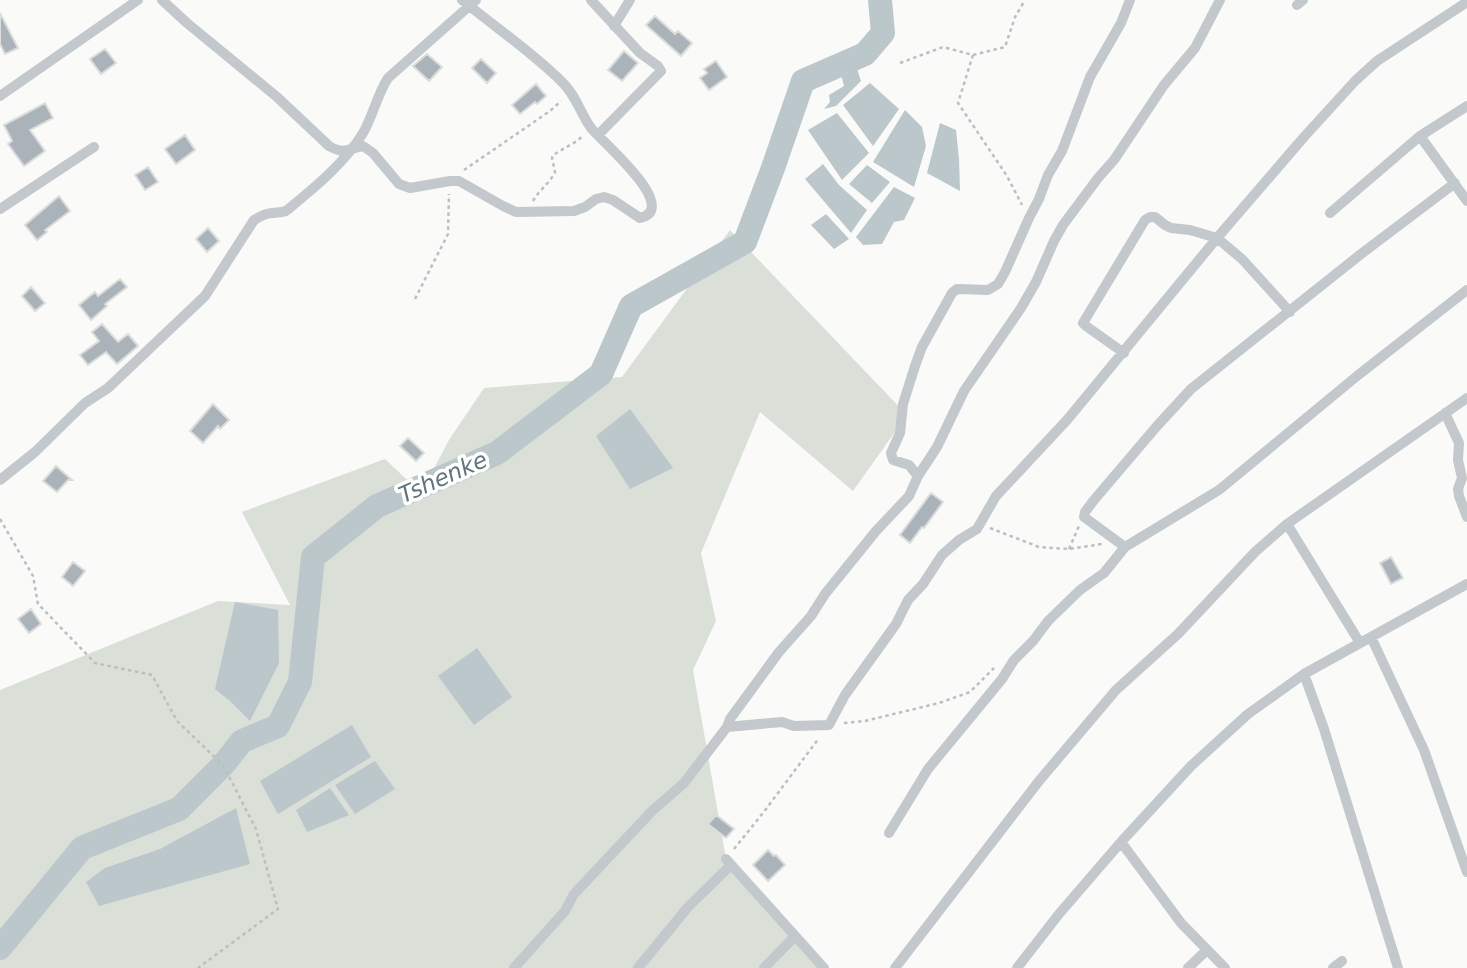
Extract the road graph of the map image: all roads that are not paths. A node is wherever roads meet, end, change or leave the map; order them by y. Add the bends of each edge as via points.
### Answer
1 (138, 0) edge
2 (162, 0) edge
3 (590, 0) edge
4 (630, 0) edge
5 (1130, 0) edge
6 (1220, 0) edge
7 (469, 2) edge
8 (1467, 2) edge
9 (614, 26) junction
10 (0, 96) edge
11 (1467, 106) edge
12 (595, 132) junction
13 (1420, 136) junction
14 (94, 148) dead end
15 (349, 151) junction
16 (1455, 183) junction
17 (1467, 201) edge
18 (0, 209) edge
19 (1330, 213) dead end
20 (1217, 238) junction
21 (1467, 290) edge
22 (1290, 312) junction
23 (1124, 353) junction
24 (1467, 398) edge
25 (1445, 413) junction
26 (918, 476) junction
27 (0, 480) edge
28 (1467, 517) edge
29 (1287, 524) junction
30 (1125, 547) junction
31 (1467, 584) edge
32 (1371, 637) junction
33 (1360, 643) junction
34 (1304, 674) junction
35 (727, 727) junction
36 (889, 833) dead end
37 (1121, 842) junction
38 (1467, 872) edge
39 (795, 936) junction
40 (1207, 950) junction
41 (514, 968) edge
42 (638, 968) edge
43 (764, 968) edge
44 (824, 968) edge
45 (895, 968) edge
46 (1017, 968) edge
47 (1188, 968) edge
48 (1225, 968) edge
49 (1398, 968) edge

1 - 10 street
2 - 15 street via 329,146
3 - 9 street
4 - 9 street
5 - 26 street via 1090,77 1062,152 998,284 988,290 957,289 952,293 922,347 891,453 893,460 909,465
6 - 26 street via 1195,48 1059,233 1031,291 964,391
7 - 12 street via 571,92
7 - 15 street via 388,78
8 - 20 street via 1377,61 1355,81
9 - 12 street via 661,71
11 - 13 street
12 - 15 street via 630,167 652,199 648,215 640,218 604,197 574,211 516,212 459,181 410,188 399,184 363,146
13 - 16 street
13 - 19 street
14 - 18 street
15 - 27 street via 286,211 254,220 205,296 108,388
16 - 17 street
16 - 22 street
20 - 22 street
20 - 23 street
20 - 23 street via 1171,228 1155,217 1145,220 1083,323
21 - 30 street via 1219,489
22 - 30 street via 1191,389 1085,512 1084,517
23 - 35 street via 996,496 981,523 931,569 829,725 782,722
24 - 25 street
25 - 28 street via 1459,443 1462,478 1458,489
25 - 29 street
26 - 35 street via 909,496 779,652
29 - 33 street
29 - 45 street via 1116,690 1039,781
30 - 36 street via 1104,573 1071,598 1018,654 928,769
31 - 32 street
32 - 33 street
32 - 38 street via 1424,750
33 - 34 street
34 - 37 street via 1248,715 1191,766
34 - 49 street
35 - 41 street via 684,783 574,894 565,911
37 - 40 street via 1181,923
37 - 46 street
39 - 42 street via 729,862
39 - 43 street
39 - 44 street
40 - 47 street
40 - 48 street

